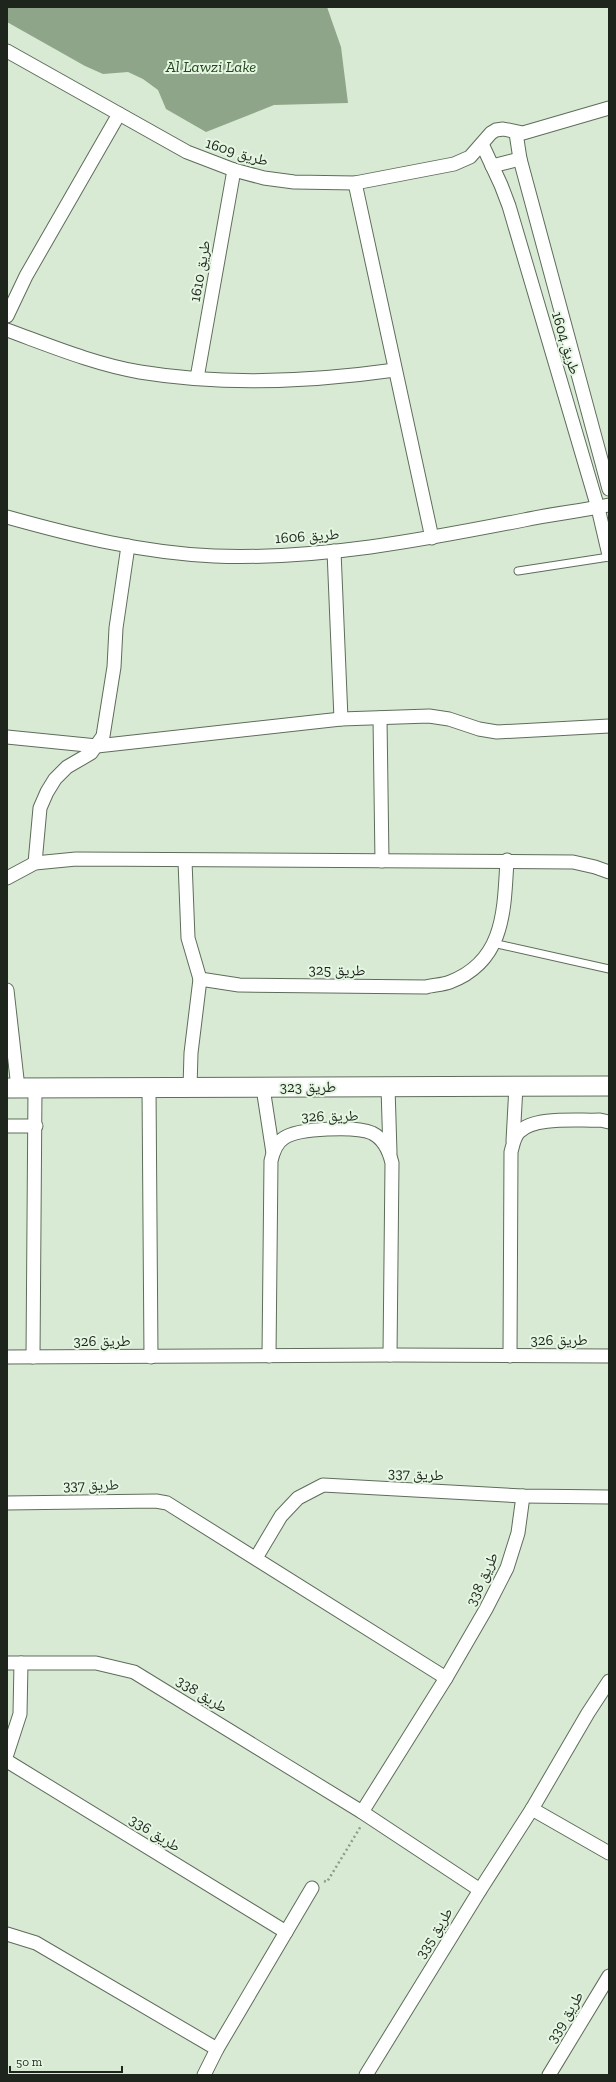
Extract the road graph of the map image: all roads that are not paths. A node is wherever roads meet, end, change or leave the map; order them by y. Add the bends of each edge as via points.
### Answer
1 (7, 51) edge
2 (609, 108) edge
3 (119, 114) junction
4 (516, 133) junction
5 (482, 144) junction
6 (520, 159) junction
7 (492, 166) junction
8 (234, 170) junction
9 (356, 183) junction
10 (7, 316) edge
11 (7, 330) edge
12 (395, 370) junction
13 (198, 378) junction
14 (609, 489) edge
15 (604, 506) edge
16 (7, 517) edge
17 (432, 538) junction
18 (128, 546) junction
19 (334, 551) junction
20 (609, 556) edge
21 (518, 571) dead end
22 (380, 718) junction
23 (341, 719) junction
24 (609, 726) edge
25 (7, 737) edge
26 (97, 746) junction
27 (507, 860) junction
28 (185, 861) junction
29 (382, 861) junction
30 (35, 863) junction
31 (609, 872) edge
32 (7, 878) edge
33 (493, 943) junction
34 (609, 969) edge
35 (200, 979) junction
36 (7, 990) edge
37 (516, 1086) junction
38 (609, 1086) edge
39 (388, 1087) junction
40 (20, 1088) edge
41 (149, 1088) junction
42 (190, 1088) junction
43 (263, 1088) junction
44 (609, 1122) edge
45 (7, 1126) edge
46 (36, 1126) junction
47 (513, 1142) junction
48 (273, 1152) junction
49 (390, 1154) junction
50 (390, 1355) junction
51 (269, 1356) junction
52 (510, 1356) junction
53 (609, 1356) edge
54 (7, 1357) edge
55 (33, 1357) junction
56 (151, 1357) junction
57 (523, 1496) junction
58 (609, 1496) edge
59 (7, 1503) edge
60 (256, 1558) junction
61 (7, 1663) edge
62 (21, 1663) junction
63 (446, 1678) junction
64 (609, 1681) edge
65 (7, 1754) edge
66 (7, 1760) edge
67 (532, 1809) junction
68 (365, 1813) junction
69 (609, 1853) edge
70 (312, 1888) road end
71 (480, 1890) junction
72 (286, 1932) junction
73 (7, 1934) edge
74 (609, 1976) edge
75 (217, 2049) junction
76 (368, 2074) edge
77 (204, 2075) edge
78 (549, 2075) edge

1 - 3 street, طريق 1609
2 - 4 street via 528,132
3 - 8 street, طريق 1609 via 187,152
3 - 10 street via 26,276
4 - 5 street via 503,129 496,130
4 - 6 street, طريق 1604
5 - 7 street, طريق 1604
5 - 9 street via 470,157 454,164
6 - 7 street
6 - 14 street, طريق 1604
7 - 15 street, طريق 1604 via 509,206
8 - 9 street, طريق 1609 via 294,182
8 - 13 street, طريق 1610
9 - 12 street
11 - 13 street via 87,359 140,372
12 - 13 street via 297,381
12 - 17 street
15 - 17 street, طريق 1606
15 - 20 street, طريق 1604
16 - 18 street, طريق 1606 via 80,537
17 - 19 street, طريق 1606
18 - 19 street, طريق 1606 via 214,556
18 - 26 street via 121,588 114,667 103,736
19 - 23 street
20 - 21 lane
22 - 23 street
22 - 24 street via 439,717 497,732
22 - 29 street
23 - 26 street
25 - 26 street
26 - 30 street via 91,753 67,767 47,792 40,808
27 - 29 street
27 - 31 street via 573,862
27 - 33 street, طريق 325 via 505,906 500,930
28 - 29 street
28 - 30 street via 76,859
28 - 35 street via 188,938
30 - 32 street
33 - 34 lane
33 - 35 street, طريق 325 via 471,970 450,982 426,987 239,985
35 - 42 street via 191,1053
36 - 40 street
37 - 38 street, طريق 323
37 - 39 street, طريق 323
37 - 47 street, طريق 326
39 - 43 street, طريق 323
39 - 49 street
40 - 41 street, طريق 323
40 - 46 street
41 - 42 street, طريق 323
41 - 56 street
42 - 43 street, طريق 323
43 - 48 street
44 - 47 street via 534,1122 518,1133
45 - 46 street
46 - 55 street
47 - 52 street, طريق 326
48 - 49 street, طريق 326 via 283,1138 295,1133 363,1130 376,1136 386,1145
48 - 51 street
49 - 50 street
50 - 51 street, طريق 326
50 - 52 street, طريق 326
51 - 56 street, طريق 326
52 - 53 street, طريق 326
54 - 55 street, طريق 326
55 - 56 street, طريق 326
57 - 58 street, طريق 337
57 - 60 street, طريق 337 via 323,1485 298,1498 281,1516
57 - 63 street, طريق 338 via 518,1533 507,1568 486,1610
59 - 60 street, طريق 337 via 167,1503
60 - 63 street, طريق 337
61 - 62 street, طريق 338
62 - 65 street via 20,1714
62 - 68 street, طريق 338 via 96,1663 134,1672
63 - 68 street, طريق 338
64 - 67 street, طريق 335
66 - 72 street, طريق 336
67 - 69 street
67 - 71 street, طريق 335
68 - 71 street, طريق 338
70 - 72 street
71 - 76 street, طريق 335
72 - 75 street
73 - 75 street via 36,1943
74 - 78 street, طريق 339
75 - 77 street

